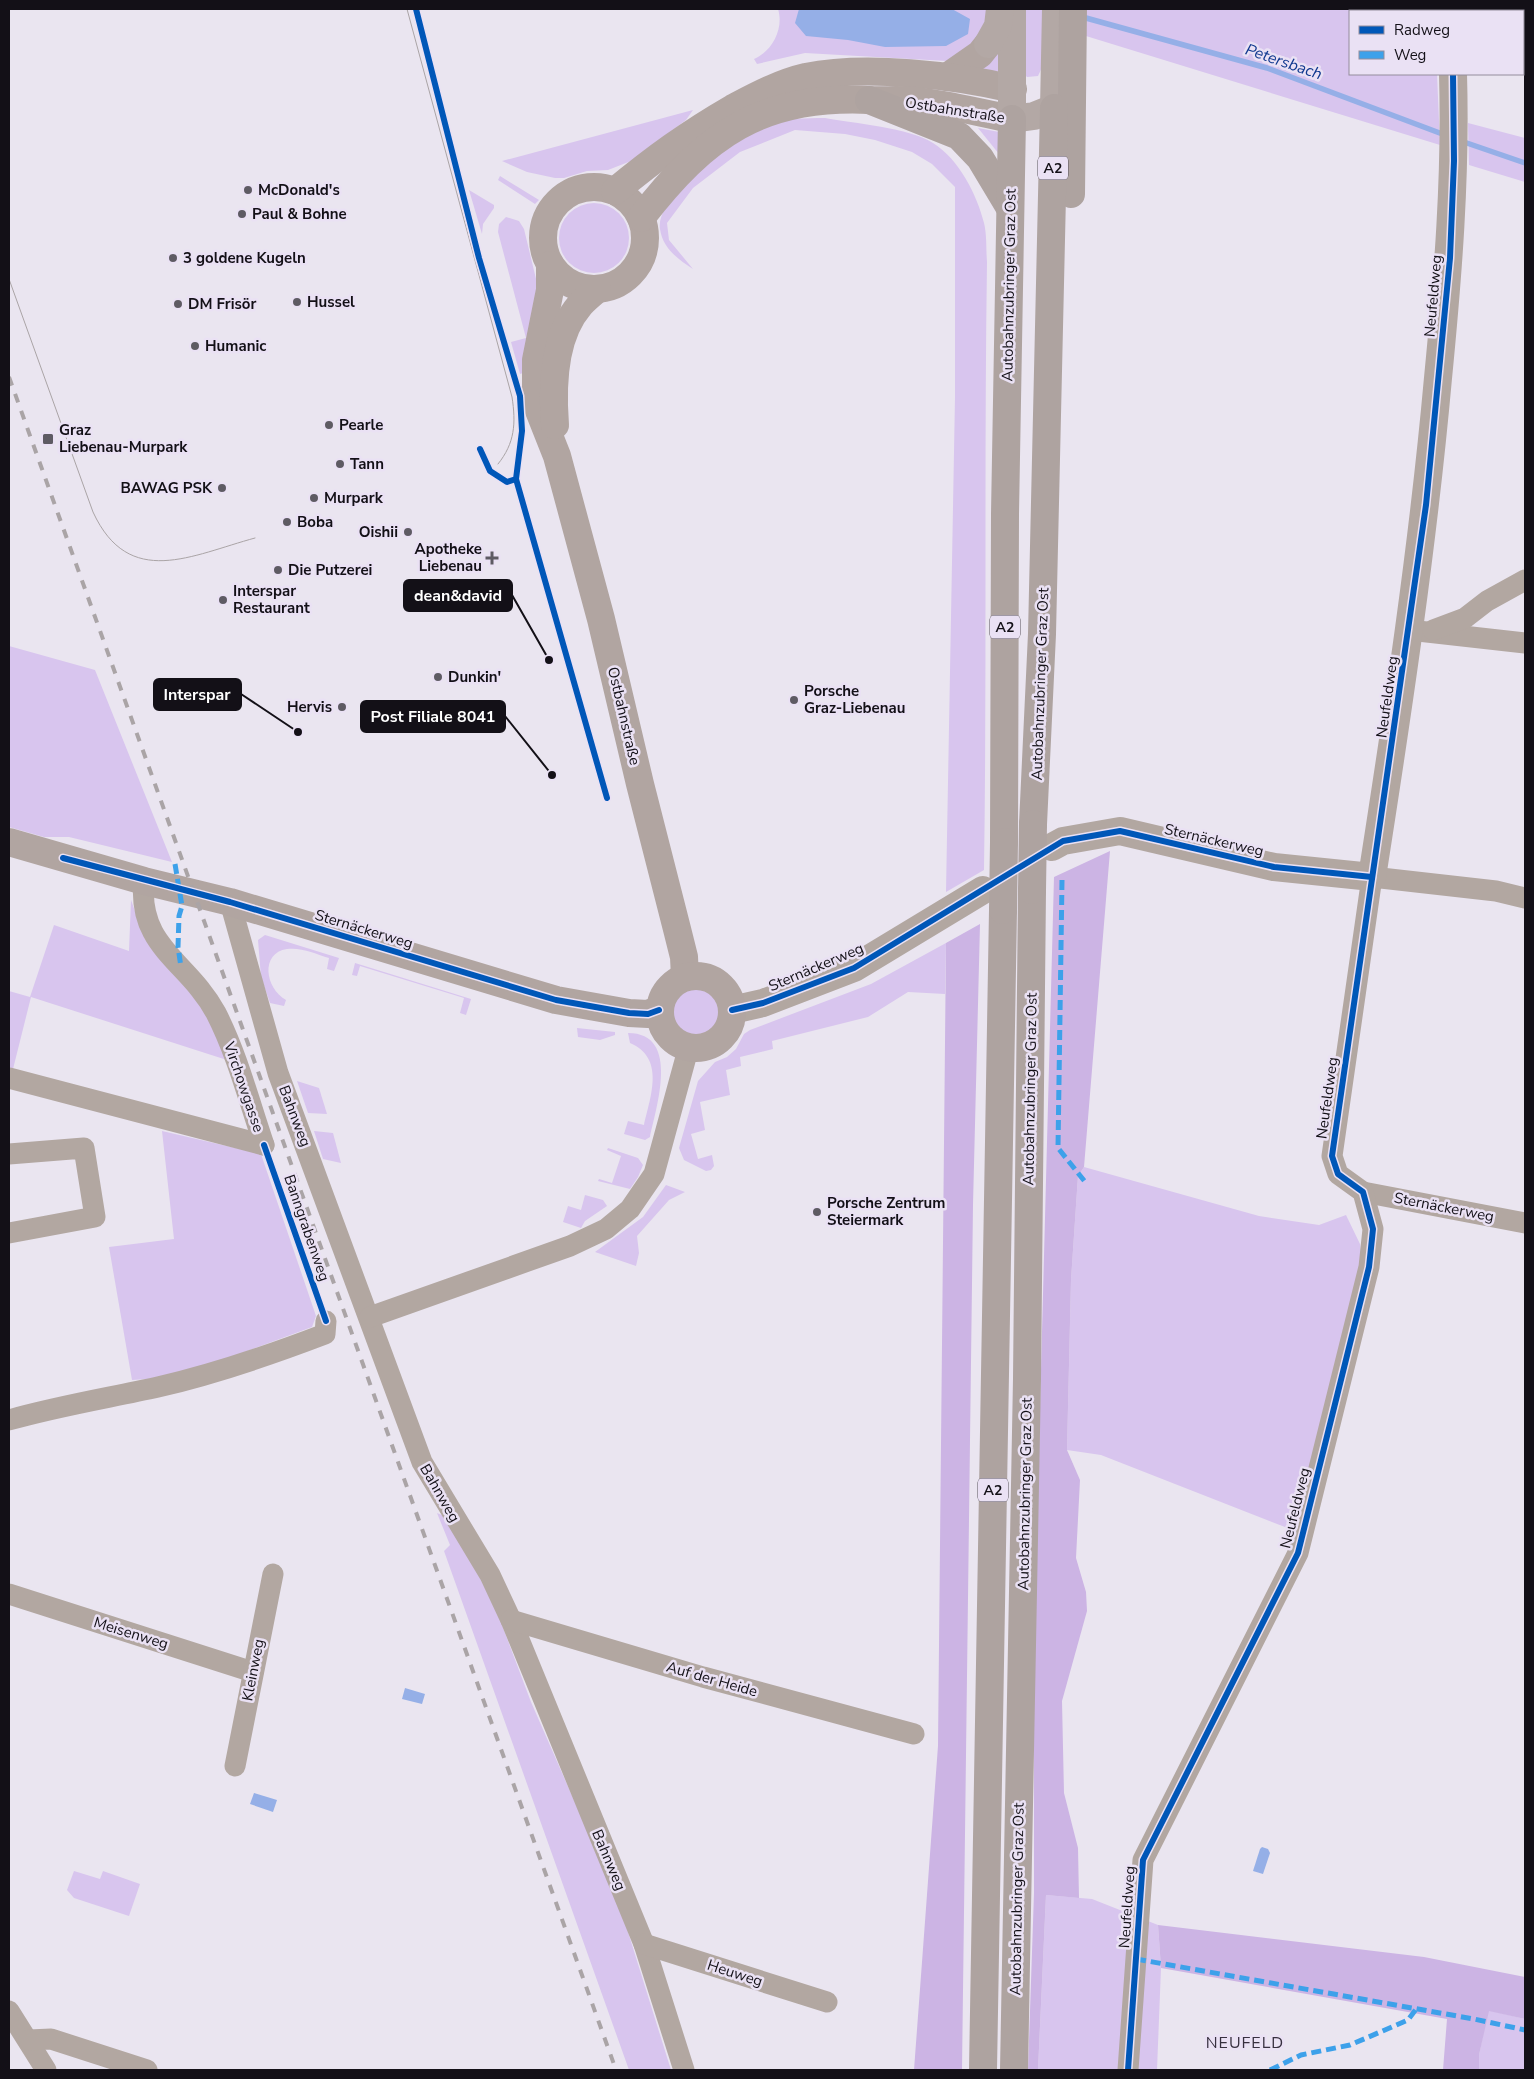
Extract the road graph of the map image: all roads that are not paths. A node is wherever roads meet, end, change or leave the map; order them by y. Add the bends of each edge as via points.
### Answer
1 (1000, 9) edge
2 (1012, 9) edge
3 (1056, 9) edge
4 (1073, 9) edge
5 (1453, 75) edge
6 (947, 76) junction
7 (1013, 89) junction
8 (869, 100) junction
9 (1054, 108) junction
10 (1012, 119) junction
11 (615, 191) junction
12 (1010, 208) junction
13 (641, 218) junction
14 (550, 265) junction
15 (597, 289) junction
16 (557, 456) junction
17 (1044, 561) junction
18 (1525, 580) edge
19 (1419, 631) junction
20 (1525, 643) edge
21 (9, 842) edge
22 (1052, 847) dead end
23 (1372, 877) junction
24 (144, 881) junction
25 (983, 890) dead end
26 (1525, 898) edge
27 (230, 902) junction
28 (685, 977) junction
29 (659, 1010) junction
30 (732, 1010) junction
31 (690, 1047) junction
32 (9, 1078) edge
33 (9, 1154) edge
34 (1363, 1192) junction
35 (1525, 1223) edge
36 (9, 1232) edge
37 (370, 1317) junction
38 (326, 1321) dead end
39 (9, 1420) edge
40 (273, 1574) dead end
41 (9, 1594) edge
42 (511, 1620) junction
43 (253, 1672) junction
44 (914, 1734) dead end
45 (235, 1766) dead end
46 (644, 1944) junction
47 (827, 2002) dead end
48 (9, 2011) edge
49 (29, 2040) junction
50 (46, 2070) edge
51 (147, 2070) edge
52 (684, 2070) edge
53 (983, 2070) edge
54 (1014, 2070) edge
55 (1128, 2070) edge

1 - 6 main road via 998,26 988,44 976,58
2 - 7 main road
3 - 9 main road
4 - 17 highway via 1068,356 1062,492 1059,538
5 - 19 street, Neufeldweg via 1450,258 1427,495
6 - 7 main road, Ostbahnstraße
6 - 11 main road, Ostbahnstraße via 835,73 805,77 762,92 690,132
7 - 9 main road
7 - 10 main road
8 - 10 main road, Ostbahnstraße via 915,101
8 - 12 highway via 959,136 980,158
8 - 13 main road, Ostbahnstraße via 814,101 759,114 697,155
9 - 10 main road via 1034,116
9 - 17 highway, Autobahnzubringer Graz Ost / A2
10 - 12 highway, Autobahnzubringer Graz Ost / A2
11 - 13 main road, Ostbahnstraße via 631,202
11 - 14 main road, Ostbahnstraße via 597,187 578,189 553,207 543,231 545,255
12 - 53 highway, Autobahnzubringer Graz Ost / A2, bridge via 1004,842
13 - 15 main road, Ostbahnstraße via 645,240 639,263 622,281
14 - 15 main road, Ostbahnstraße via 571,284
14 - 16 main road, Ostbahnstraße via 550,290 534,380 536,402
15 - 16 main road, Ostbahnstraße via 580,305 562,338 553,400
16 - 28 main road, Ostbahnstraße via 601,619 684,957
17 - 54 highway, Autobahnzubringer Graz Ost / A2, bridge via 1032,890
18 - 19 street via 1487,601 1465,618
19 - 20 street
19 - 23 street, Neufeldweg
21 - 24 main road, Sternäckerweg
22 - 23 street, Sternäckerweg via 1063,841 1120,830 1274,867
23 - 26 street via 1496,891
23 - 34 street, Neufeldweg via 1332,1156 1338,1174
24 - 27 main road, Sternäckerweg
24 - 32 street, Virchowgasse via 142,901 153,933 162,948 199,987 216,1014 226,1034 264,1145
25 - 30 street, Sternäckerweg via 854,968 763,1003
27 - 29 main road, Sternäckerweg via 556,1000 629,1013 648,1014
27 - 37 street, Bahnweg via 278,1073
28 - 29 main road via 667,989
28 - 30 main road via 701,976 716,982 728,994
29 - 31 main road via 663,1027 674,1041
30 - 31 main road via 725,1034 709,1045
31 - 37 street via 654,1174 630,1209 606,1228 570,1246
33 - 36 street via 84,1148 95,1217
34 - 35 street, Sternäckerweg
34 - 55 street, Neufeldweg via 1373,1229 1369,1267 1298,1553 1143,1860
37 - 42 street, Bahnweg via 422,1462 490,1575
38 - 39 street via 325,1334 242,1364 158,1387
40 - 43 street, Kleinweg
41 - 43 street, Meisenweg
42 - 44 street, Auf der Heide via 703,1677
42 - 46 street, Bahnweg
43 - 45 street, Kleinweg
46 - 47 street, Heuweg
46 - 52 street, Bahnweg
48 - 49 street
49 - 50 street
49 - 51 street via 51,2039

